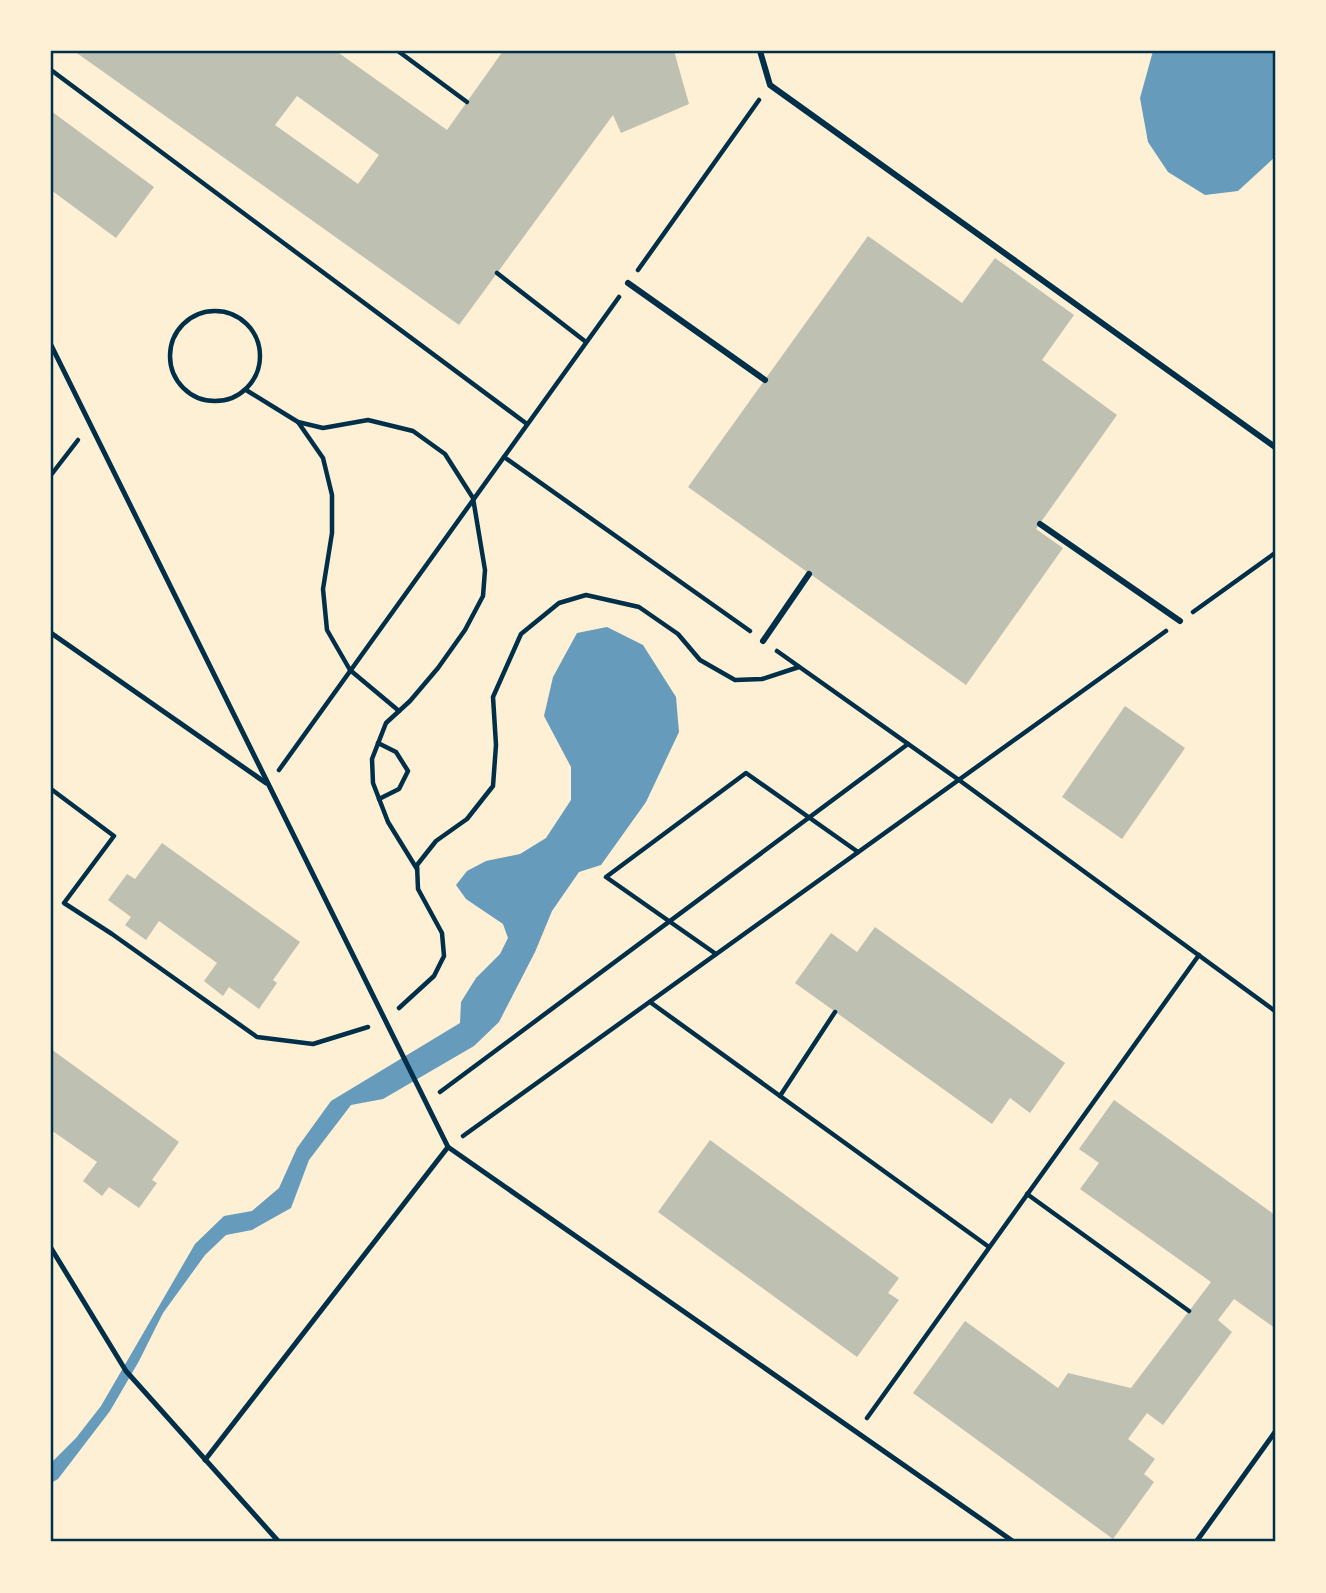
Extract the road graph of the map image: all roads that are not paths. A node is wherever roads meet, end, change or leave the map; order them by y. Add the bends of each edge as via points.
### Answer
1 (760, 51) edge
2 (628, 284) road end
3 (51, 345) edge
4 (765, 380) dead end
5 (1275, 447) edge
6 (1040, 524) dead end
7 (809, 574) dead end
8 (1180, 621) road end
9 (51, 633) edge
10 (763, 641) road end
11 (268, 785) junction
12 (447, 1147) junction
13 (51, 1248) edge
14 (1275, 1432) edge
15 (205, 1460) junction
16 (279, 1542) edge
17 (1014, 1542) edge
18 (1196, 1542) edge

1 - 5 street via 770,85
2 - 4 street
3 - 11 lane
6 - 8 street
7 - 10 street
9 - 11 lane
11 - 12 lane
12 - 15 lane
12 - 17 lane
13 - 15 lane via 126,1371
14 - 18 lane
15 - 16 lane

